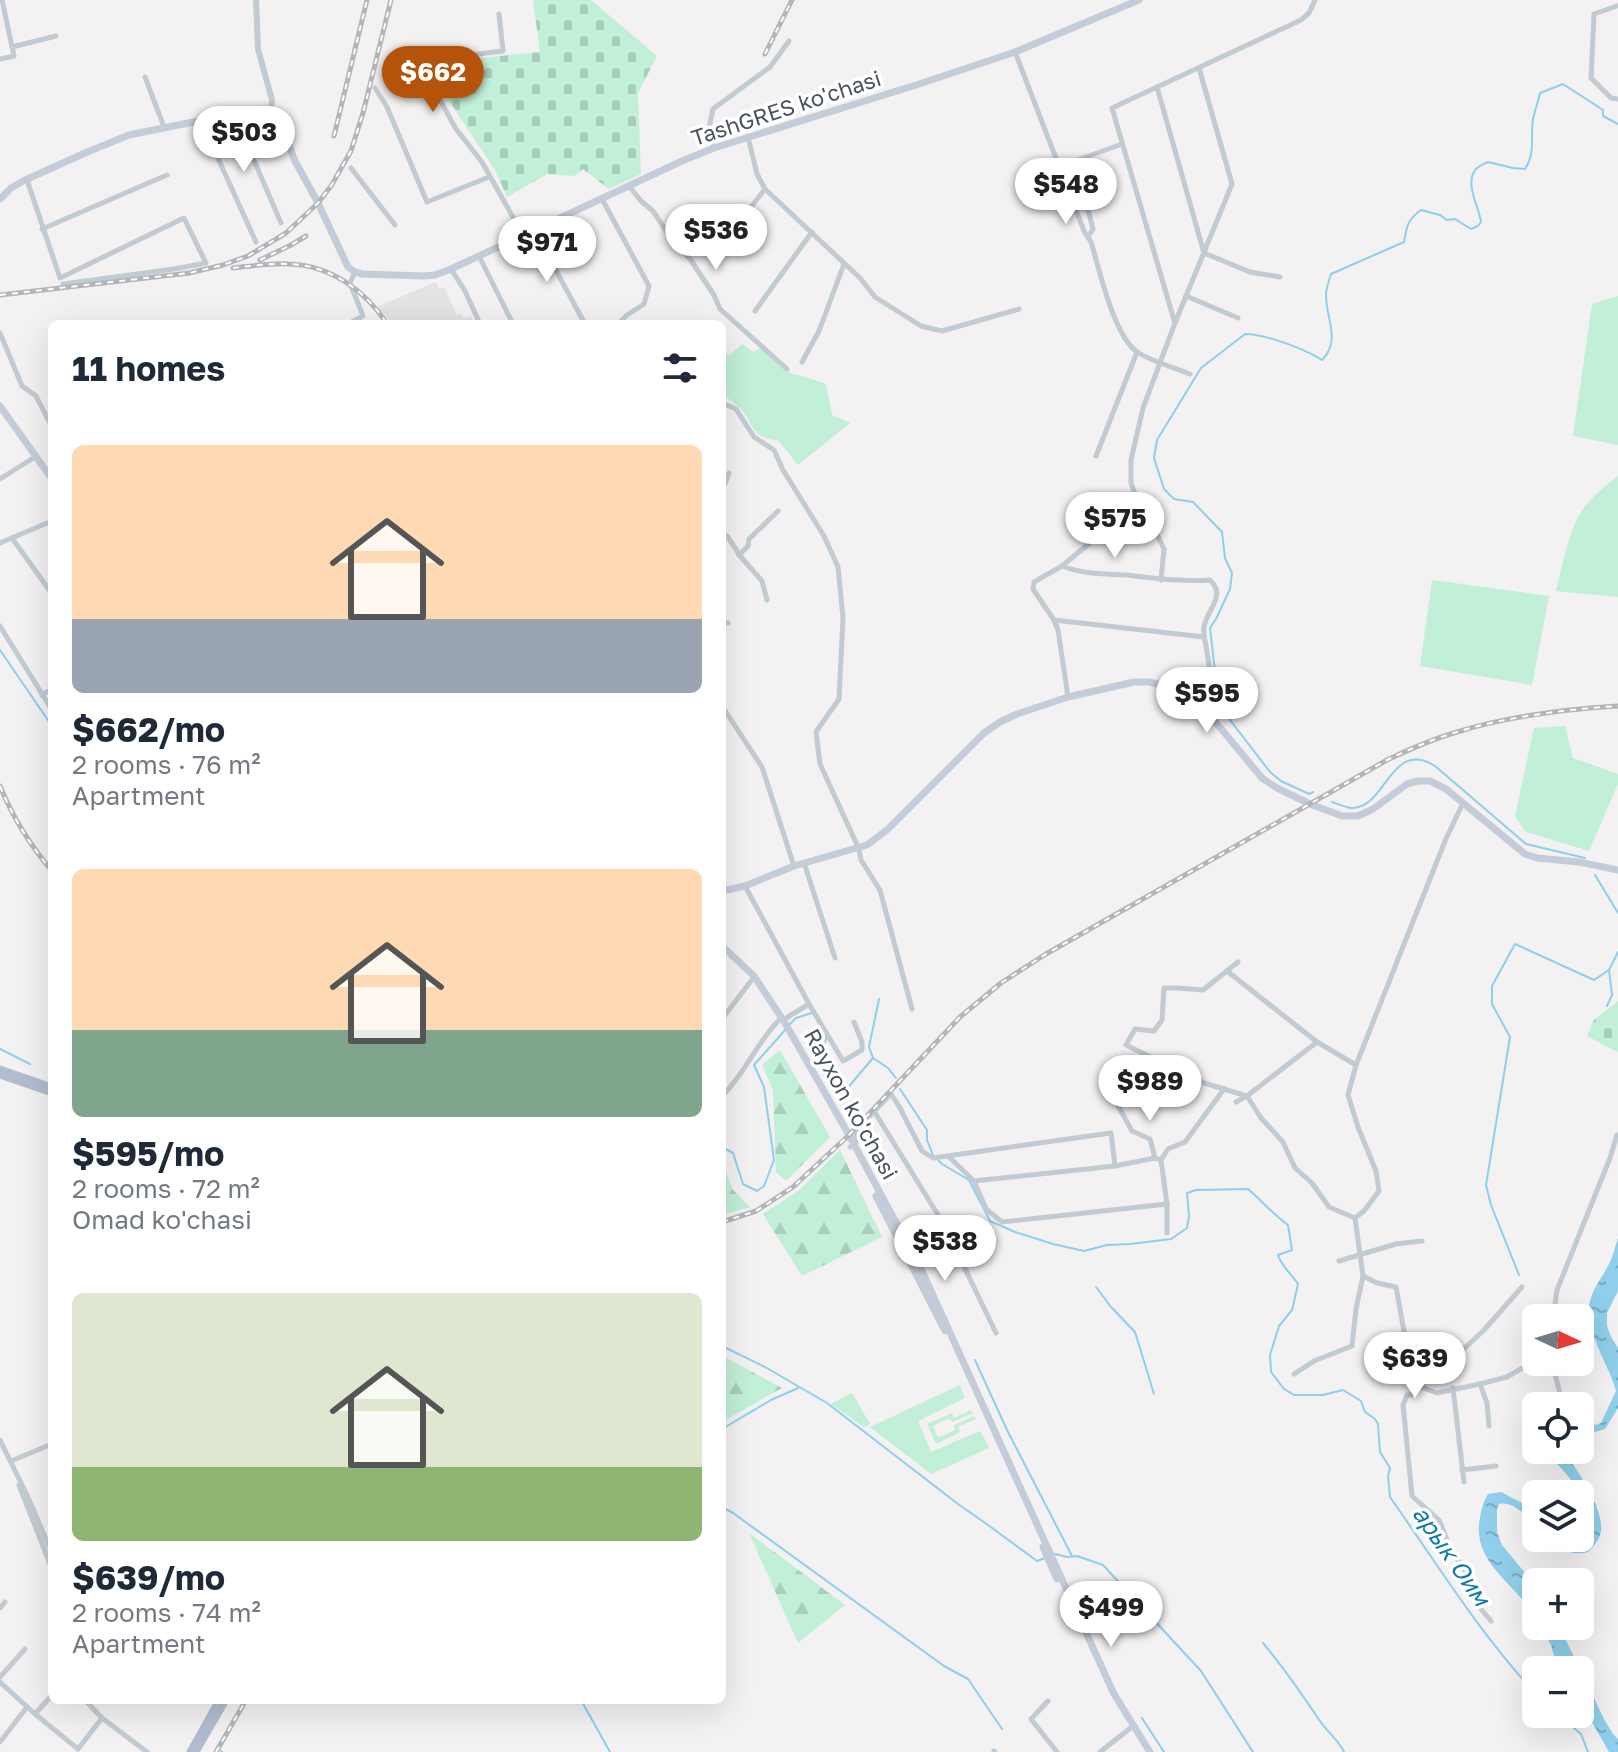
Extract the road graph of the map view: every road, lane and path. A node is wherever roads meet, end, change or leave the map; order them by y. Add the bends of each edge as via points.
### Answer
1 (2, 0) edge
2 (256, 0) edge
3 (1139, 0) edge
4 (1315, 0) edge
5 (1617, 6) edge
6 (499, 14) dead end
7 (56, 36) dead end
8 (789, 41) dead end
9 (12, 47) junction
10 (1015, 52) junction
11 (0, 59) edge
12 (1199, 68) junction
13 (145, 77) dead end
14 (1157, 87) junction
15 (375, 88) dead end
16 (1618, 99) edge
17 (271, 109) junction
18 (234, 114) junction
19 (201, 120) junction
20 (164, 127) junction
21 (748, 137) junction
22 (1122, 144) junction
23 (714, 148) junction
24 (351, 168) dead end
25 (167, 175) dead end
26 (489, 177) junction
27 (27, 180) junction
28 (629, 186) junction
29 (765, 189) junction
30 (0, 199) edge
31 (601, 199) junction
32 (281, 223) dead end
33 (395, 225) dead end
34 (42, 229) junction
35 (534, 230) junction
36 (812, 232) junction
37 (523, 235) junction
38 (1088, 237) junction
39 (256, 242) dead end
40 (730, 242) dead end
41 (1204, 253) junction
42 (479, 255) junction
43 (345, 264) junction
44 (844, 264) junction
45 (451, 269) junction
46 (355, 272) junction
47 (1280, 277) dead end
48 (61, 281) junction
49 (350, 283) junction
50 (1186, 296) junction
51 (1019, 309) dead end
52 (755, 311) dead end
53 (1238, 318) dead end
54 (356, 320) edge
55 (478, 320) edge
56 (511, 320) edge
57 (583, 320) edge
58 (622, 320) edge
59 (1175, 323) junction
60 (0, 333) edge
61 (1137, 352) junction
62 (802, 362) dead end
63 (1161, 362) junction
64 (787, 369) dead end
65 (1190, 374) dead end
66 (0, 404) edge
67 (726, 405) edge
68 (8, 418) junction
69 (48, 419) edge
70 (0, 423) edge
71 (1096, 456) dead end
72 (35, 457) junction
73 (48, 470) edge
74 (48, 472) edge
75 (729, 473) dead end
76 (0, 479) edge
77 (726, 481) edge
78 (1139, 505) junction
79 (778, 511) dead end
80 (48, 523) edge
81 (726, 536) edge
82 (12, 538) junction
83 (0, 543) edge
84 (739, 555) junction
85 (1062, 566) junction
86 (1161, 580) junction
87 (48, 588) edge
88 (767, 600) dead end
89 (1054, 620) junction
90 (0, 626) edge
91 (1204, 637) junction
92 (48, 691) edge
93 (42, 695) junction
94 (1068, 697) junction
95 (1199, 702) junction
96 (48, 704) edge
97 (726, 712) edge
98 (1463, 803) junction
99 (859, 849) junction
100 (804, 863) junction
101 (794, 866) junction
102 (1618, 870) edge
103 (745, 886) junction
104 (726, 890) edge
105 (726, 954) edge
106 (835, 958) dead end
107 (1238, 962) dead end
108 (1227, 971) junction
109 (753, 977) junction
110 (809, 1004) junction
111 (912, 1009) dead end
112 (726, 1014) edge
113 (782, 1021) junction
114 (854, 1022) dead end
115 (1317, 1042) junction
116 (1356, 1065) junction
117 (0, 1069) edge
118 (0, 1075) edge
119 (21, 1080) junction
120 (1224, 1088) junction
121 (48, 1089) edge
122 (726, 1092) edge
123 (1247, 1096) junction
124 (1115, 1100) dead end
125 (1236, 1102) dead end
126 (874, 1111) junction
127 (1617, 1135) edge
128 (852, 1146) junction
129 (946, 1155) junction
130 (1158, 1159) junction
131 (1115, 1166) junction
132 (974, 1181) junction
133 (1167, 1204) junction
134 (1355, 1218) junction
135 (1167, 1233) dead end
136 (1422, 1241) dead end
137 (1360, 1254) junction
138 (1339, 1261) dead end
139 (1363, 1276) junction
140 (1522, 1287) dead end
141 (1555, 1304) edge
142 (996, 1333) dead end
143 (1522, 1368) edge
144 (1294, 1374) dead end
145 (1417, 1377) junction
146 (1480, 1384) junction
147 (1421, 1387) junction
148 (1453, 1388) junction
149 (1489, 1426) dead end
150 (0, 1440) edge
151 (48, 1446) edge
152 (11, 1461) junction
153 (1496, 1466) dead end
154 (1462, 1470) junction
155 (1464, 1482) dead end
156 (48, 1531) edge
157 (41, 1534) junction
158 (48, 1546) edge
159 (48, 1556) edge
160 (5, 1602) dead end
161 (0, 1608) edge
162 (1491, 1621) dead end
163 (25, 1649) dead end
164 (0, 1680) edge
165 (48, 1699) edge
166 (1048, 1701) dead end
167 (89, 1704) edge
168 (218, 1704) edge
169 (223, 1704) edge
170 (27, 1707) junction
171 (215, 1713) junction
172 (35, 1714) junction
173 (102, 1718) junction
174 (1131, 1727) junction
175 (0, 1742) edge
176 (78, 1750) edge
177 (147, 1752) edge
178 (190, 1752) edge
179 (196, 1752) edge
180 (1057, 1752) edge
181 (1100, 1752) edge
182 (1147, 1752) edge

1 - 9 street
2 - 17 street via 258,49
3 - 10 main road, TashGRES ko'chasi
4 - 12 street via 1301,20
5 - 16 street via 1594,14 1591,78
6 - 26 street via 503,51 445,58 435,91
7 - 9 street
8 - 23 street via 770,67 713,109 709,128
9 - 11 street via 14,56
10 - 21 main road, TashGRES ko'chasi
10 - 38 street
12 - 14 street
12 - 41 street via 1232,184
13 - 20 street
14 - 22 street via 1112,108
14 - 41 street
15 - 26 street via 427,202
17 - 18 main road
17 - 43 main road
18 - 19 main road
18 - 32 street
19 - 20 main road
19 - 39 street
20 - 27 main road via 114,140
21 - 23 main road, TashGRES ko'chasi
21 - 29 street
22 - 38 street via 1075,161 1093,229
22 - 59 street
23 - 28 main road, TashGRES ko'chasi
24 - 33 street
25 - 34 street
26 - 37 street
27 - 30 main road
27 - 34 street
28 - 31 main road, TashGRES ko'chasi
28 - 64 street via 690,259 720,309
29 - 36 street
29 - 40 street
31 - 35 main road, TashGRES ko'chasi
31 - 58 street via 649,286 644,304
34 - 48 street
35 - 37 main road, TashGRES ko'chasi
35 - 57 street
36 - 44 street
36 - 52 street
37 - 42 main road, TashGRES ko'chasi
38 - 61 street via 1113,315
41 - 47 street via 1250,272
41 - 50 street
42 - 45 main road, TashGRES ko'chasi
42 - 56 street
43 - 46 main road
43 - 49 street
44 - 51 street via 875,297 921,326 942,331
44 - 62 street
45 - 46 main road, TashGRES ko'chasi via 419,276
45 - 55 street
46 - 49 street
48 - 48 street via 174,269 206,263 184,218
49 - 54 street via 363,316
50 - 53 street
50 - 59 street
59 - 63 street
60 - 69 street via 22,386 36,396
61 - 63 street
61 - 71 street
63 - 65 street
63 - 78 street via 1131,460 1131,483
66 - 68 main road
66 - 73 main road
67 - 99 street via 736,409 754,437 774,450 838,567 843,618 839,699 816,732 820,764
68 - 70 street
68 - 72 main road
72 - 74 main road
72 - 76 street
75 - 77 street
78 - 85 street
78 - 86 street via 1164,549
79 - 84 street
80 - 82 street
81 - 84 street
82 - 83 street
82 - 87 street
84 - 88 street via 762,581
85 - 86 street
85 - 89 street via 1034,582 1033,589
86 - 91 street via 1210,580 1216,586
89 - 91 street
89 - 94 street
90 - 93 street
91 - 95 street via 1209,688
92 - 93 street
93 - 96 street
94 - 95 main road via 1141,682 1181,691
94 - 99 main road via 988,730 888,829
95 - 98 main road via 1262,778 1321,809 1358,816 1407,784 1424,781
97 - 101 street via 762,767
98 - 102 main road via 1525,854
98 - 116 street
99 - 100 main road
99 - 111 street via 880,890
100 - 101 main road
100 - 106 street
101 - 103 main road
103 - 104 main road
103 - 110 street, Rayxon ko'chasi
105 - 109 main road, Rayxon ko'chasi
107 - 108 street
108 - 115 street
108 - 120 street via 1203,990 1164,988 1162,1020 1154,1031 1135,1029 1126,1045
109 - 112 street
109 - 113 main road, Rayxon ko'chasi
110 - 113 street
110 - 114 street, Rayxon ko'chasi via 843,1061 862,1050
113 - 122 street
113 - 128 main road, Rayxon ko'chasi
115 - 116 street
115 - 123 street
116 - 134 street via 1348,1095 1379,1191
117 - 119 main road
118 - 119 main road
119 - 121 main road
120 - 123 street
120 - 130 street via 1185,1142
123 - 125 street
123 - 134 street via 1283,1142 1295,1168 1329,1207
124 - 130 street via 1132,1131 1150,1139
126 - 128 street via 856,1130
126 - 129 street via 891,1094 922,1151 933,1158
126 - 142 street via 943,1223
127 - 141 street
128 - 174 main road, Rayxon ko'chasi via 961,1364 1112,1697
129 - 131 street via 1111,1133
129 - 132 street
130 - 131 street
130 - 133 street
131 - 132 street
132 - 133 street via 986,1209 1002,1222
133 - 135 street
134 - 137 street
136 - 137 street
137 - 138 street
137 - 139 street
139 - 144 street via 1352,1346
139 - 145 street via 1396,1287
140 - 145 street via 1452,1360
143 - 146 street
145 - 147 street
146 - 148 street
146 - 149 street
147 - 148 street via 1437,1393
147 - 162 street via 1407,1395 1403,1405 1412,1496 1439,1520
148 - 154 street
150 - 152 street
151 - 152 street
152 - 157 street
153 - 154 street
154 - 155 street
156 - 157 street
157 - 158 street
157 - 159 street
160 - 161 street
163 - 164 street
164 - 170 street
165 - 172 street
166 - 180 street via 1031,1719
167 - 173 street
168 - 171 main road
169 - 171 main road
170 - 172 street
170 - 175 street
171 - 178 main road
171 - 179 main road
172 - 176 street
173 - 176 street
173 - 177 street
174 - 181 street
174 - 182 main road, Rayxon ko'chasi

